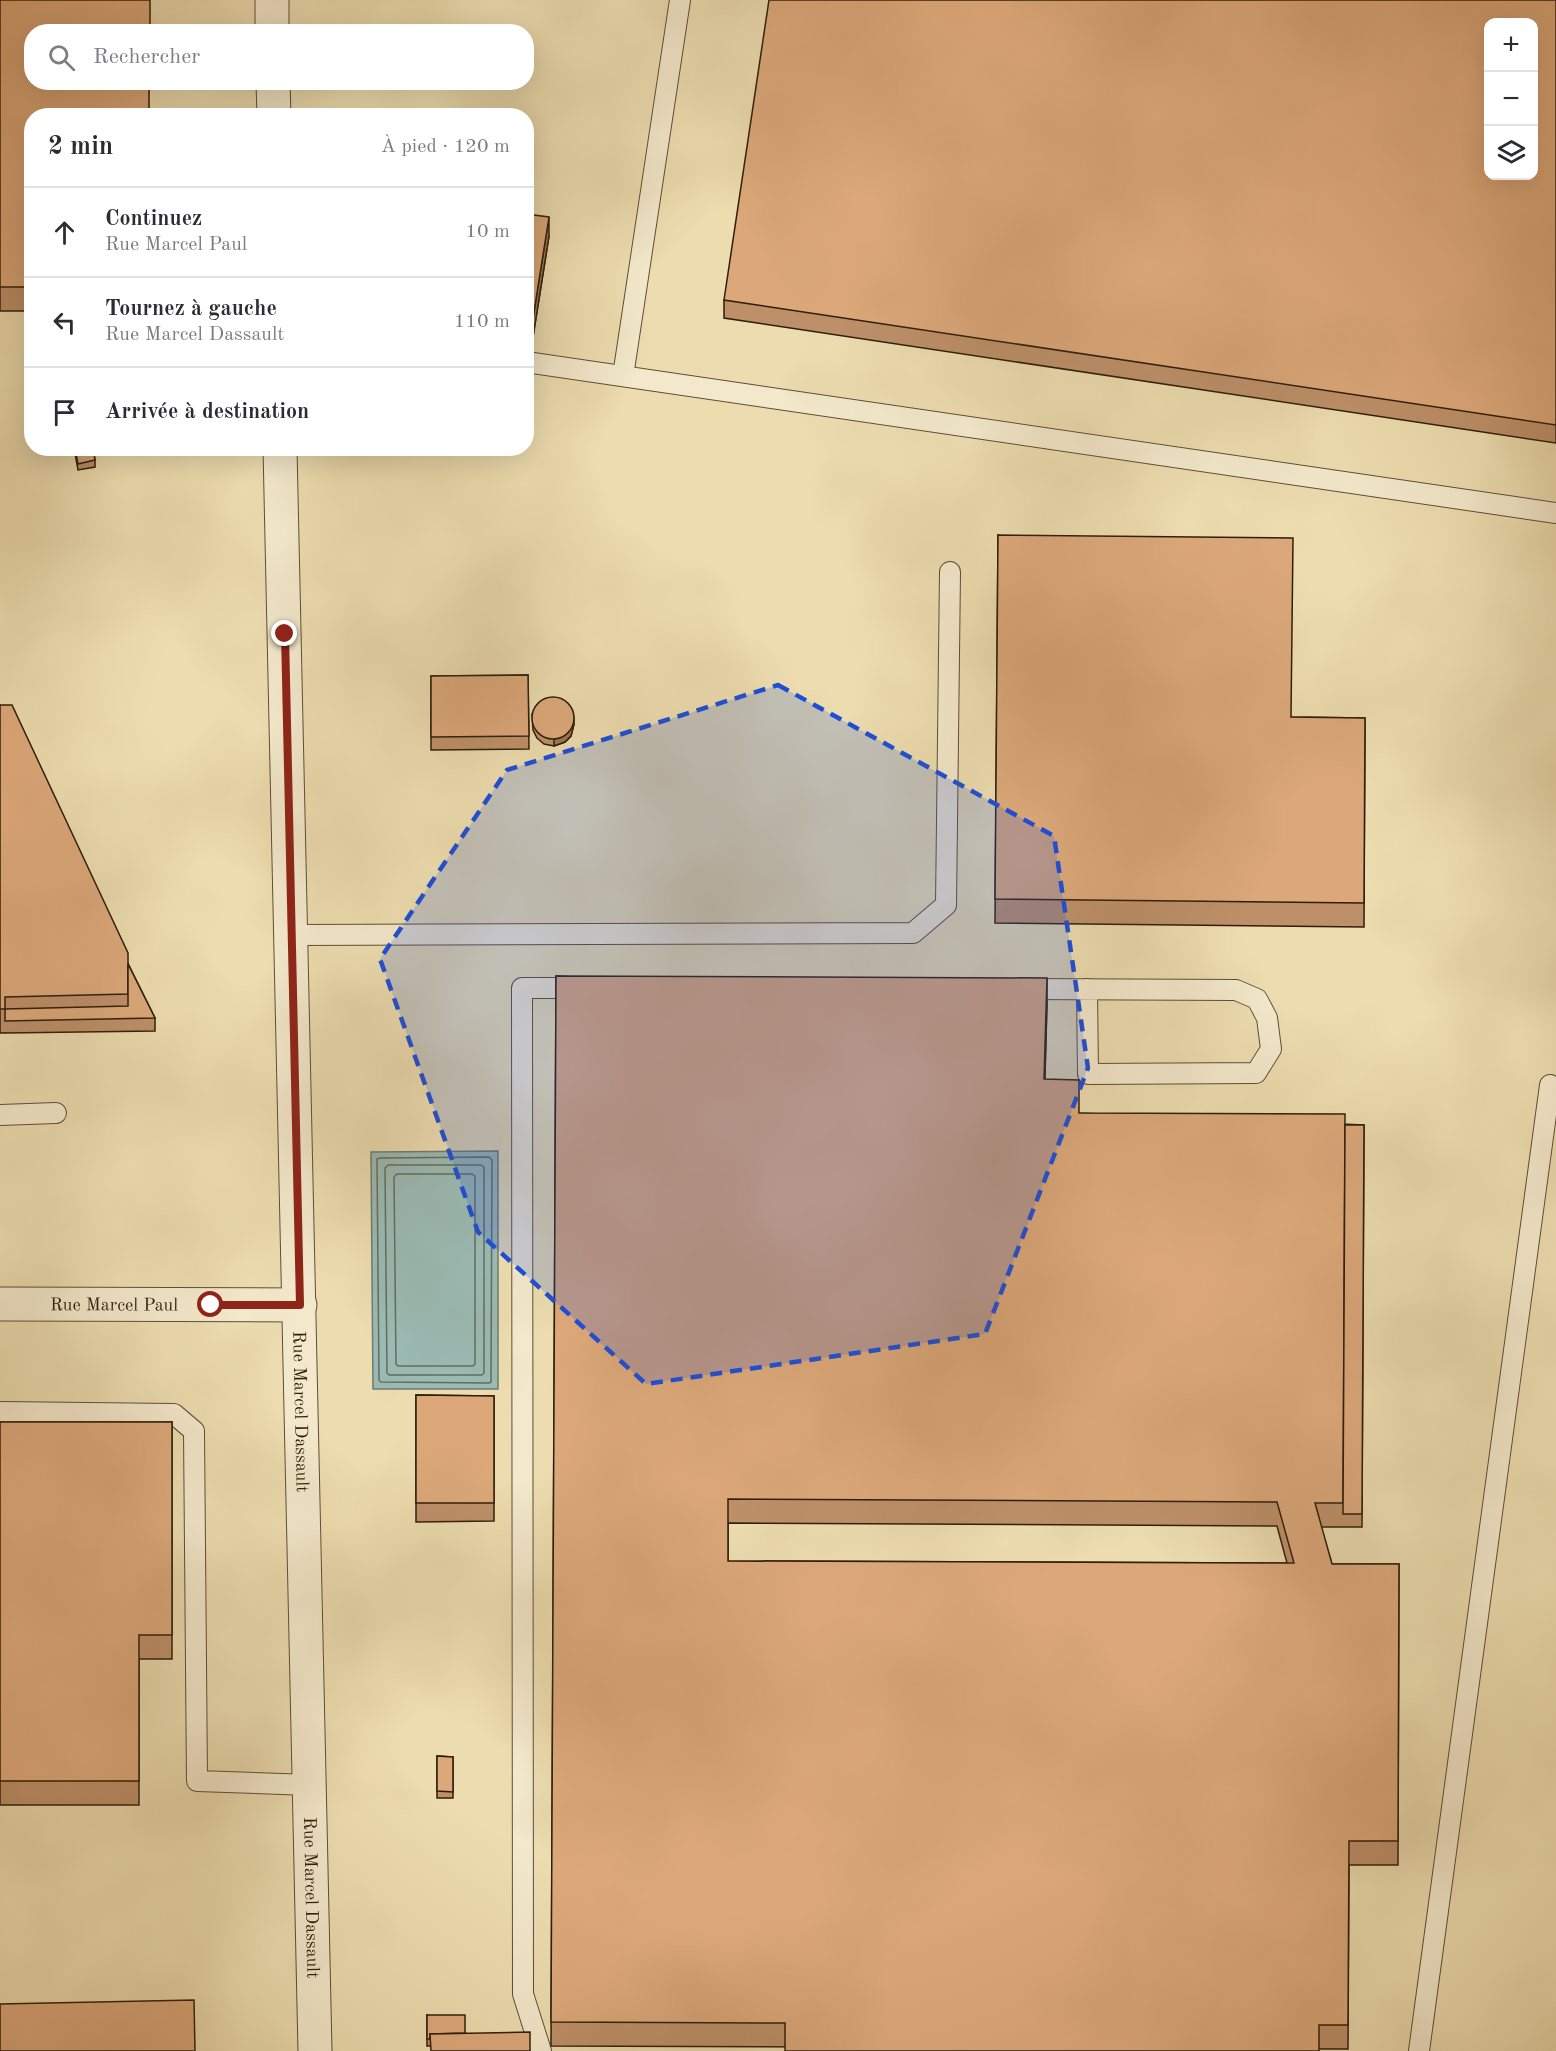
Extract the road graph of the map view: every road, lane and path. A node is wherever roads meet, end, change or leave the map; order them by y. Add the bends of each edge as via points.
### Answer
1 (272, 0) edge
2 (680, 0) edge
3 (272, 24) edge
4 (273, 90) edge
5 (274, 108) edge
6 (534, 363) edge
7 (623, 376) junction
8 (280, 456) edge
9 (1556, 513) edge
10 (950, 572) dead end
11 (292, 935) junction
12 (604, 988) edge
13 (1005, 989) edge
14 (1088, 989) junction
15 (1550, 1085) dead end
16 (56, 1113) dead end
17 (0, 1115) edge
18 (0, 1304) edge
19 (300, 1305) junction
20 (0, 1412) edge
21 (310, 1785) junction
22 (315, 2051) edge
23 (541, 2051) edge
24 (1419, 2051) edge

1 - 3 street
2 - 7 lane
4 - 5 street
6 - 7 lane
7 - 9 lane
8 - 11 street, Rue Marcel Dassault
10 - 11 lane via 946,905 913,933
11 - 19 street, Rue Marcel Dassault
12 - 23 lane via 522,988 523,1994
13 - 14 lane
14 - 14 lane via 1236,990 1257,999 1267,1018 1271,1048 1256,1073 1088,1074
15 - 24 lane
16 - 17 lane
18 - 19 street, Rue Marcel Paul
19 - 21 street, Rue Marcel Dassault
20 - 21 lane via 174,1414 194,1431 197,1781
21 - 22 street, Rue Marcel Dassault

